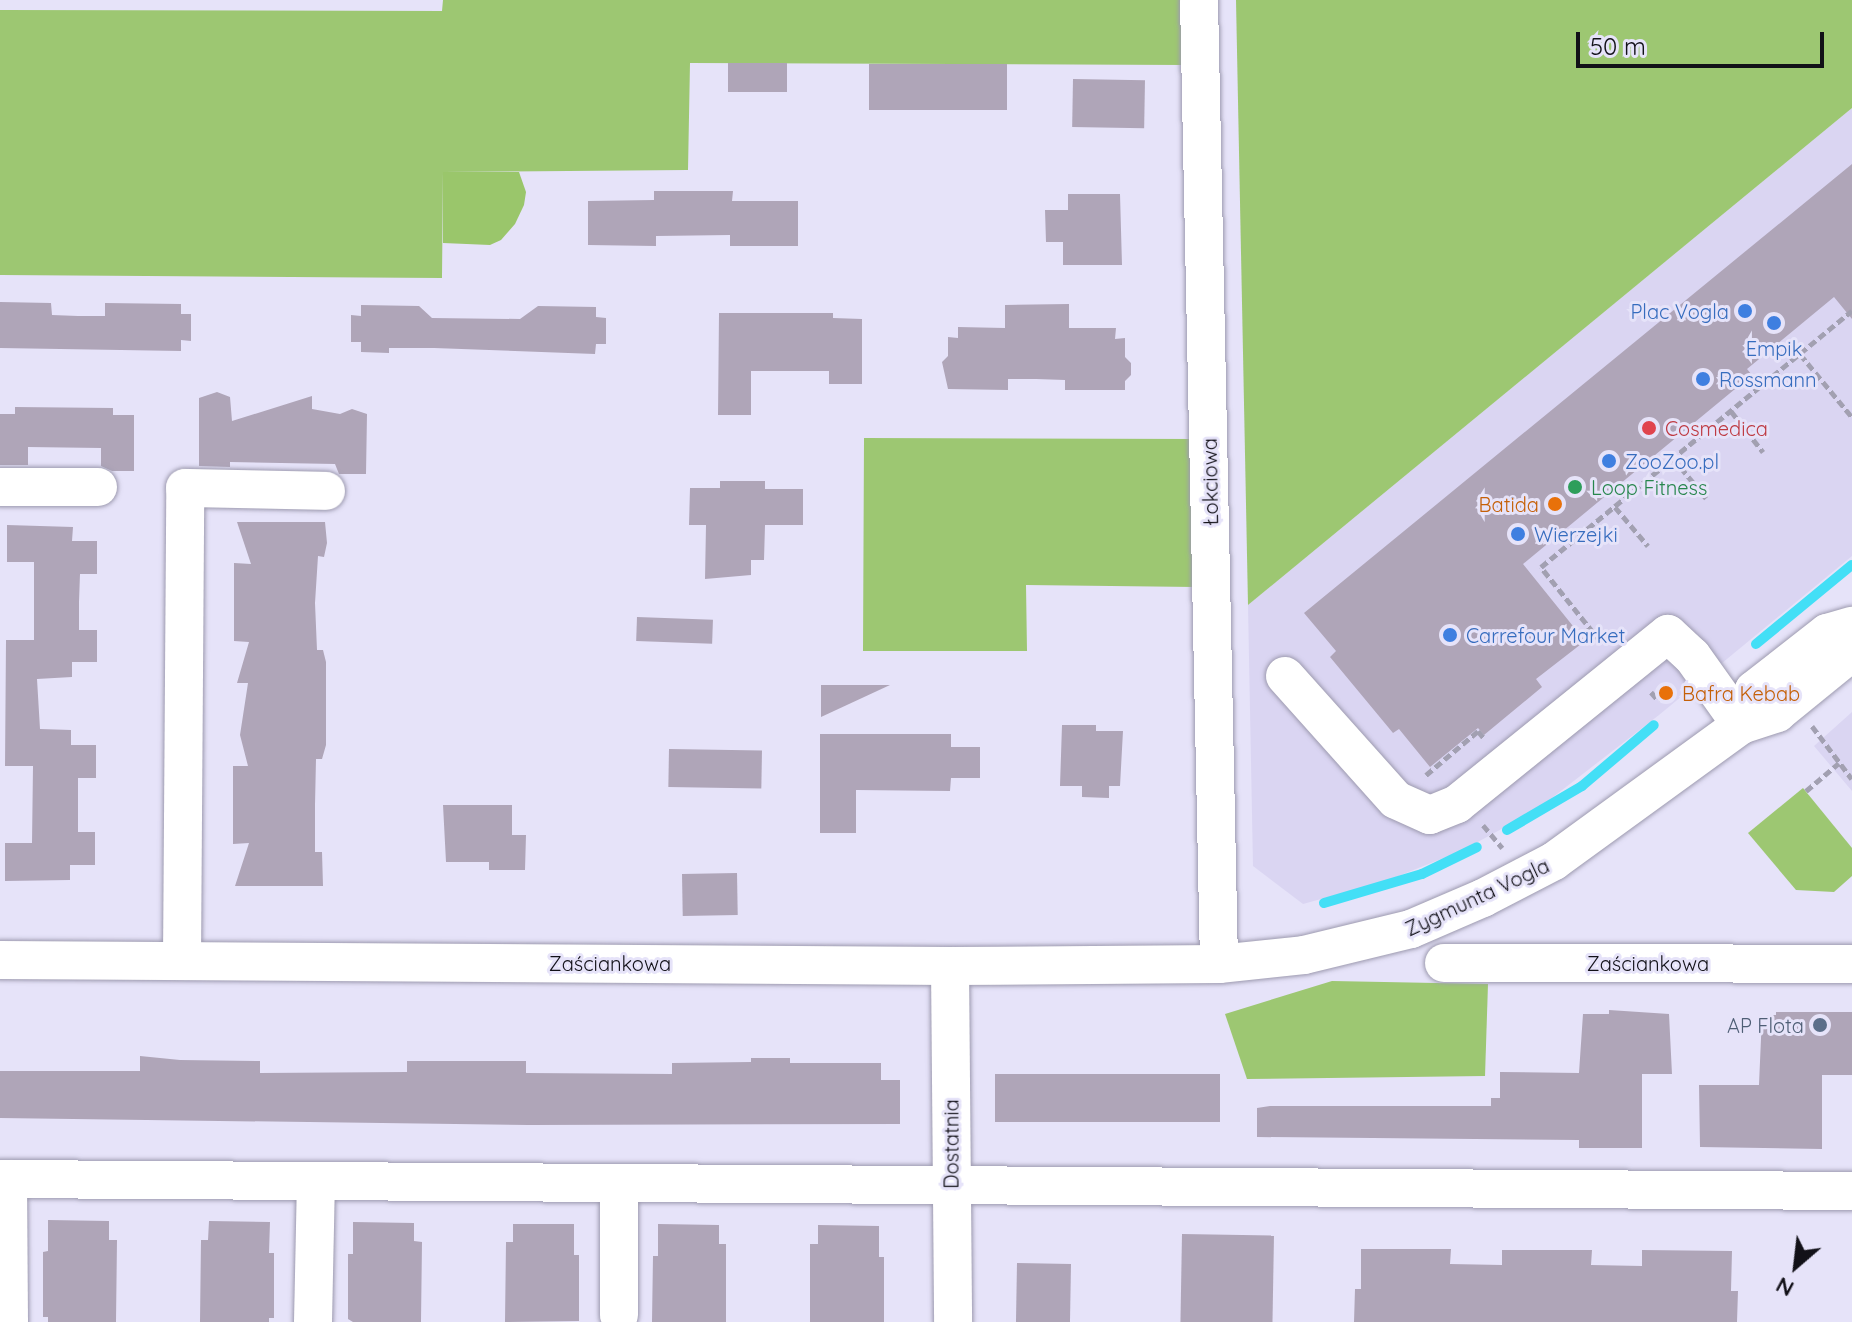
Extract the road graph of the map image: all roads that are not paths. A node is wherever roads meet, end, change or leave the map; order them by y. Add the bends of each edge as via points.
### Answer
1 (1199, 0) edge
2 (0, 487) edge
3 (98, 487) dead end
4 (326, 491) dead end
5 (1852, 626) edge
6 (1852, 652) edge
7 (1285, 676) dead end
8 (1741, 725) junction
9 (0, 960) edge
10 (182, 961) junction
11 (1444, 963) dead end
12 (1219, 964) junction
13 (1852, 964) edge
14 (950, 966) junction
15 (4, 1179) edge
16 (316, 1183) junction
17 (619, 1183) junction
18 (951, 1187) junction
19 (1852, 1191) edge
20 (619, 1315) dead end
21 (9, 1322) edge
22 (313, 1322) edge
23 (953, 1322) edge

1 - 12 street, Łokciowa
2 - 3 street
4 - 10 street via 185,488
5 - 8 street via 1827,633 1754,690
6 - 8 street, Zygmunta Vogla via 1777,713
7 - 8 street via 1396,800 1430,815 1457,804 1668,634 1692,656
8 - 12 street, Zygmunta Vogla via 1554,861 1483,898 1391,936 1304,955
9 - 10 street, Zaściankowa
10 - 14 street, Zaściankowa
11 - 13 street, Zaściankowa
12 - 14 street, Zaściankowa
14 - 18 street, Dostatnia
15 - 16 street
15 - 21 street
16 - 17 street
16 - 22 street
17 - 18 street
17 - 20 street
18 - 19 street
18 - 23 street, Dostatnia

